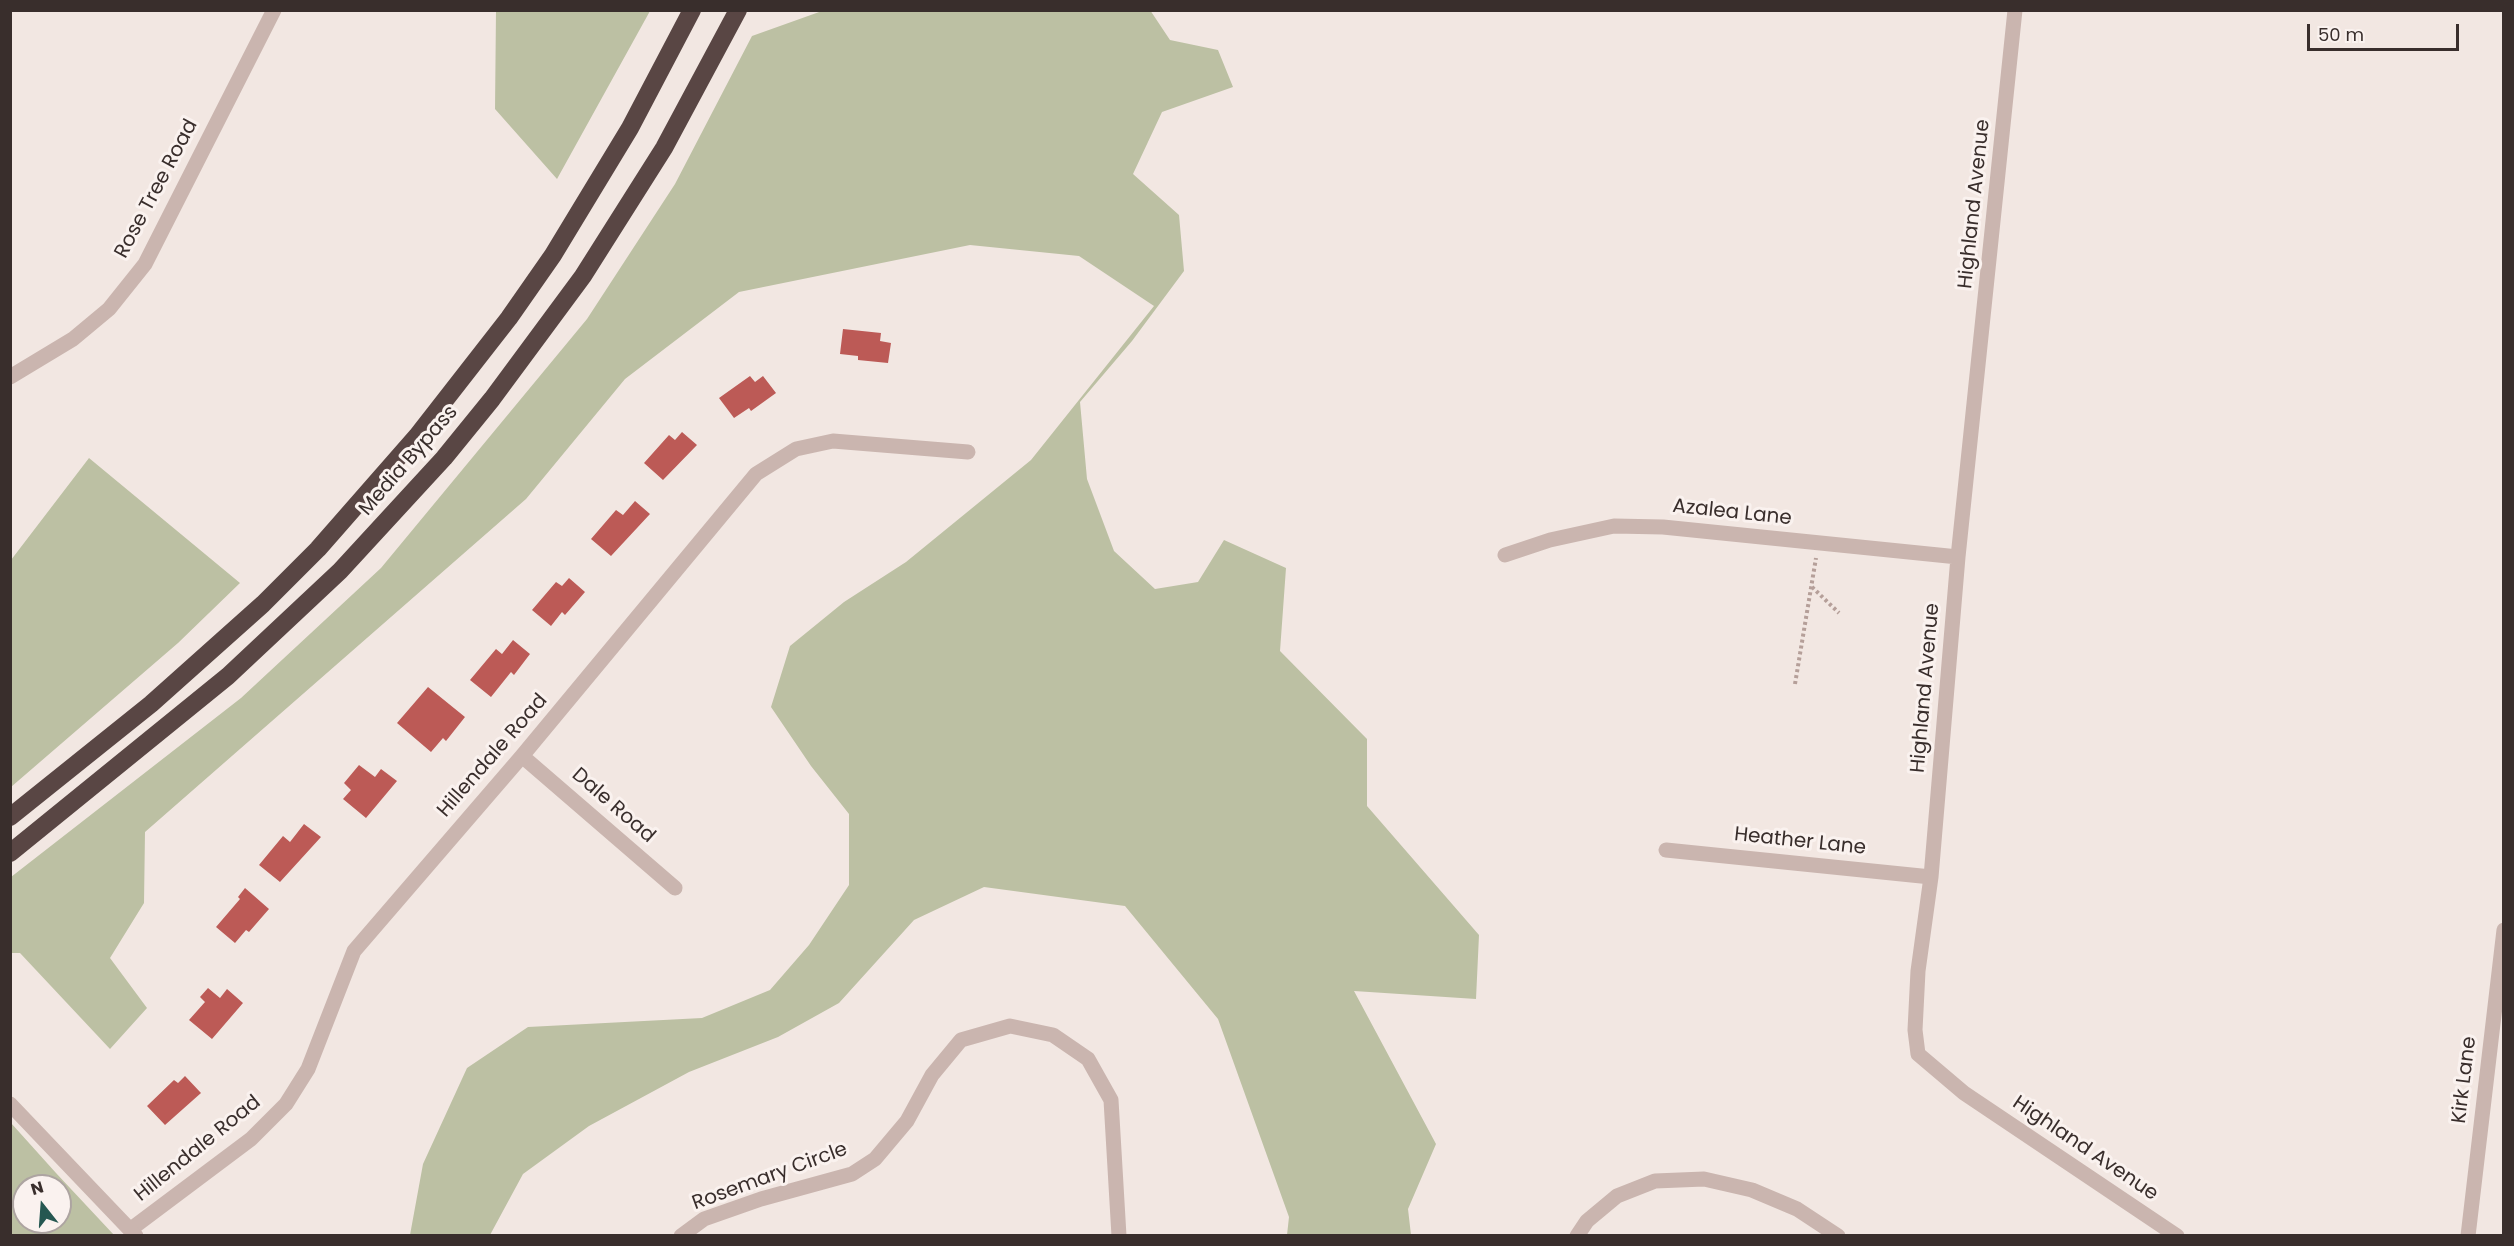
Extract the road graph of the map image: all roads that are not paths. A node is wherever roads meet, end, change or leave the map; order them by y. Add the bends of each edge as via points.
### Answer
1 (274, 10) edge
2 (693, 10) edge
3 (738, 10) edge
4 (2015, 10) edge
5 (10, 377) edge
6 (968, 452) dead end
7 (1505, 555) dead end
8 (1958, 557) junction
9 (522, 756) junction
10 (10, 817) edge
11 (1666, 850) dead end
12 (10, 853) edge
13 (1930, 877) junction
14 (675, 888) dead end
15 (2504, 930) edge
16 (10, 1104) edge
17 (134, 1232) edge
18 (681, 1236) edge
19 (1119, 1236) edge
20 (1577, 1236) edge
21 (1838, 1236) edge
22 (2177, 1236) edge
23 (2468, 1236) edge

1 - 5 street, Rose Tree Road via 145,264 100,316 73,339
2 - 10 highway, Media Bypass via 630,128 553,255 417,436 318,549 263,604 151,704
3 - 12 highway, Media Bypass via 663,148 607,239 538,339 444,458 340,571 228,676
4 - 8 street, Highland Avenue
6 - 9 street, Hillendale Road via 833,441 796,449 756,474
7 - 8 street, Azalea Lane via 1614,526 1663,527
8 - 13 street, Highland Avenue
9 - 14 street, Dale Road
9 - 17 street, Hillendale Road via 354,951 309,1070 286,1104 251,1138
11 - 13 street, Heather Lane
13 - 22 street, Highland Avenue via 1918,971 1918,1054 1964,1093
15 - 23 street, Kirk Lane
16 - 17 street
18 - 19 street, Rosemary Circle via 704,1219 852,1174 875,1159 908,1121 932,1076 962,1040 1011,1026 1053,1035 1088,1059 1111,1100
20 - 21 street via 1587,1221 1617,1196 1655,1181 1704,1179 1752,1190 1797,1209

